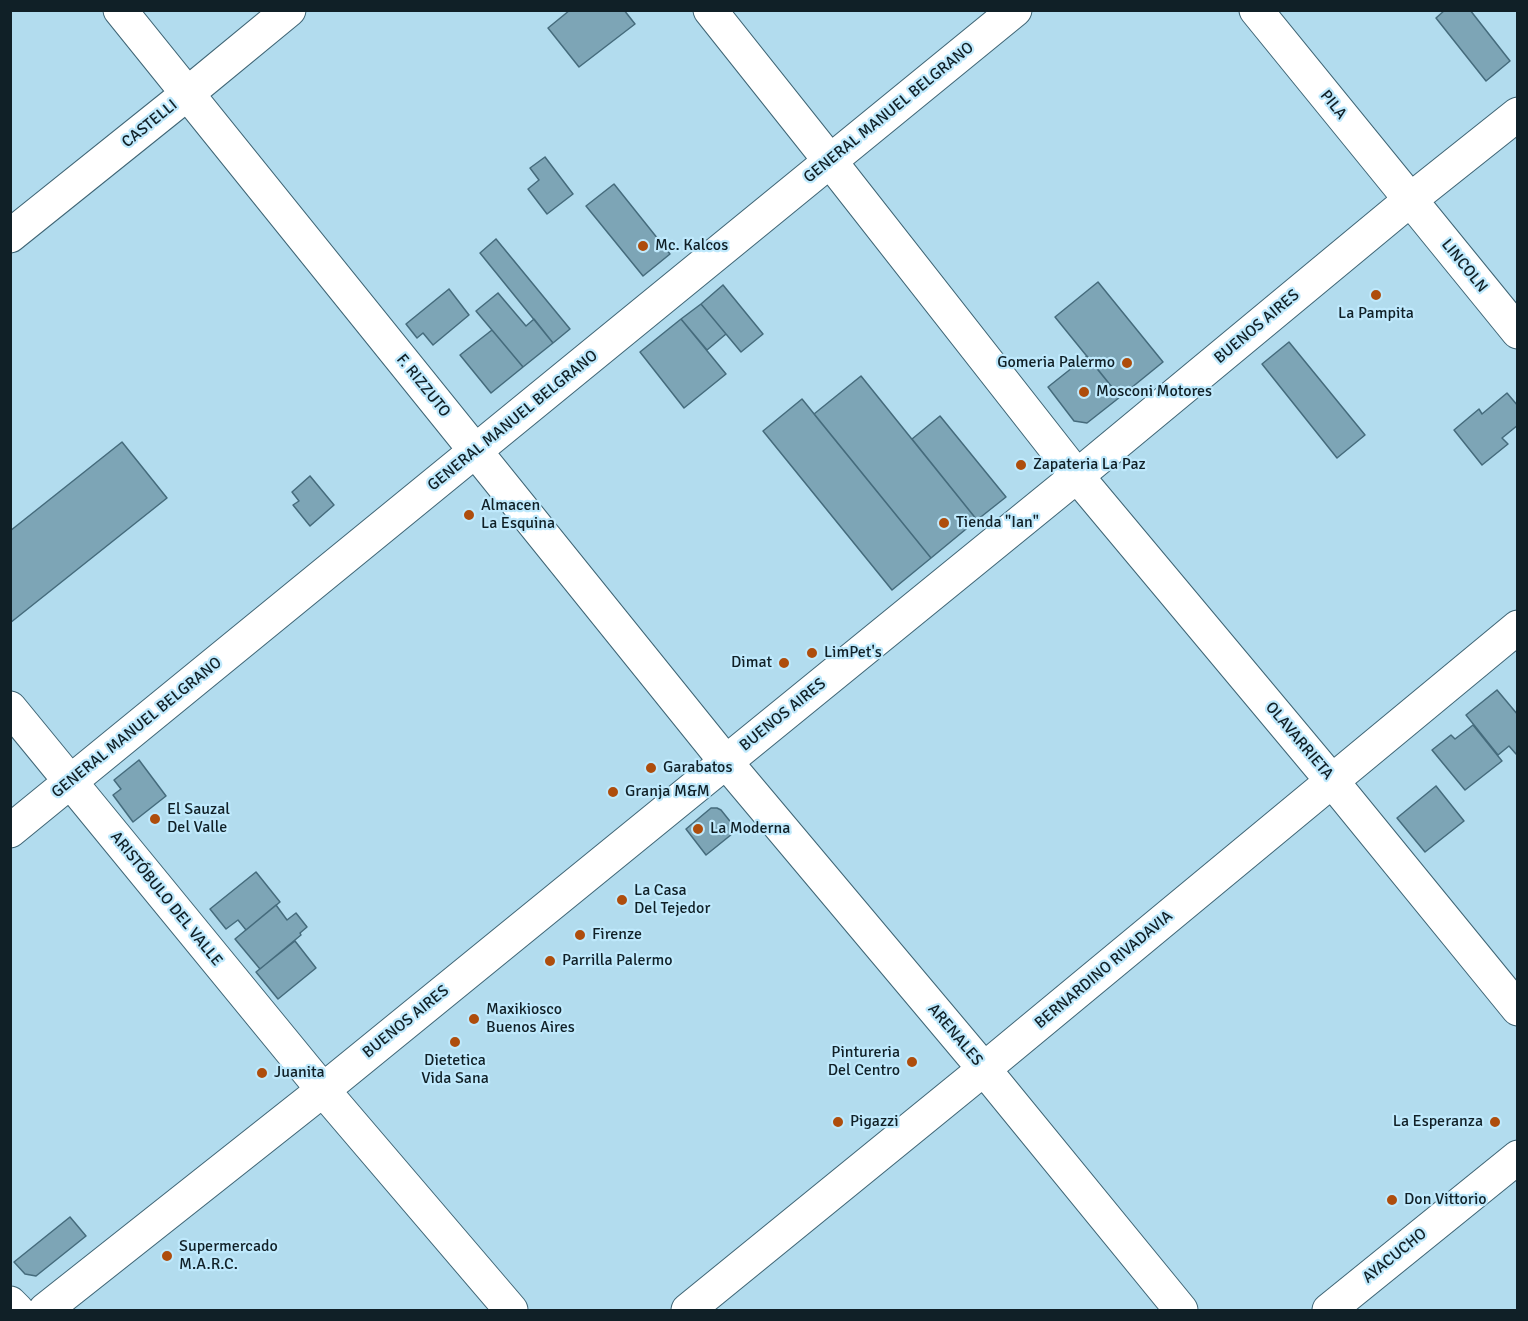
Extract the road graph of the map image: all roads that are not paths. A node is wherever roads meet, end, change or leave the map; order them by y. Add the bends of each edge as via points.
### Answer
1 (120, 10) edge
2 (289, 10) edge
3 (710, 10) edge
4 (1015, 10) edge
5 (1256, 10) edge
6 (187, 94) junction
7 (1518, 114) edge
8 (830, 161) junction
9 (1410, 200) junction
10 (10, 236) edge
11 (1518, 332) edge
12 (476, 452) junction
13 (1077, 476) junction
14 (1518, 627) edge
15 (10, 708) edge
16 (726, 762) junction
17 (1332, 781) junction
18 (70, 783) junction
19 (10, 831) edge
20 (1518, 1009) edge
21 (984, 1069) junction
22 (323, 1090) junction
23 (1518, 1157) edge
24 (10, 1303) edge
25 (16, 1311) edge
26 (45, 1311) edge
27 (511, 1311) edge
28 (688, 1311) edge
29 (1181, 1311) edge
30 (1329, 1311) edge

1 - 6 street, F. RIZZUTO
2 - 6 street, CASTELLI
3 - 8 street, OLAVARRIETA
4 - 8 street, GENERAL MANUEL BELGRANO
5 - 9 street, PILA
6 - 10 street, CASTELLI
6 - 12 street, F. RIZZUTO
7 - 9 street, BUENOS AIRES
8 - 12 street, GENERAL MANUEL BELGRANO
8 - 13 street, OLAVARRIETA
9 - 11 street, LINCOLN
9 - 13 street, BUENOS AIRES
12 - 16 street, F. RIZZUTO
12 - 18 street, GENERAL MANUEL BELGRANO
13 - 16 street, BUENOS AIRES
13 - 17 street, OLAVARRIETA
14 - 17 street, BERNARDINO RIVADAVIA
15 - 18 street, ARISTÓBULO DEL VALLE
16 - 21 street, ARENALES
16 - 22 street, BUENOS AIRES
17 - 20 street, OLAVARRIETA
17 - 21 street, BERNARDINO RIVADAVIA
18 - 19 street, GENERAL MANUEL BELGRANO
18 - 22 street, ARISTÓBULO DEL VALLE
21 - 28 street, BERNARDINO RIVADAVIA
21 - 29 street, ARENALES
22 - 26 street, BUENOS AIRES
22 - 27 street, ARISTÓBULO DEL VALLE
23 - 30 street, AYACUCHO
24 - 25 street

